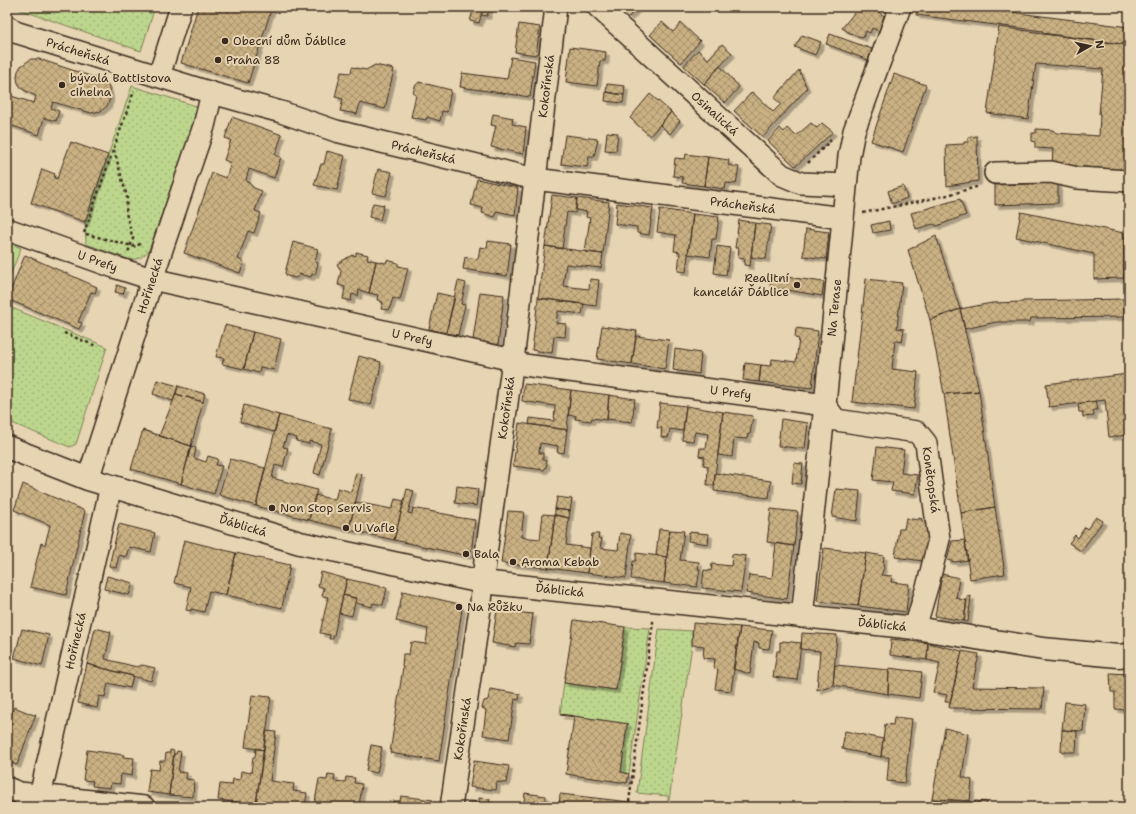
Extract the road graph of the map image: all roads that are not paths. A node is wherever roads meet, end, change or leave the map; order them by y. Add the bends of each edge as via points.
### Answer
1 (181, 7) edge
2 (556, 7) edge
3 (598, 7) edge
4 (900, 7) edge
5 (11, 29) edge
6 (159, 76) junction
7 (212, 93) junction
8 (995, 173) road end
9 (535, 179) junction
10 (1129, 181) edge
11 (846, 185) junction
12 (843, 218) junction
13 (7, 229) edge
14 (152, 279) junction
15 (513, 360) junction
16 (825, 405) junction
17 (7, 447) edge
18 (88, 479) junction
19 (111, 486) junction
20 (482, 582) junction
21 (802, 617) junction
22 (915, 628) junction
23 (1129, 655) edge
24 (7, 788) edge
25 (40, 796) junction
26 (144, 807) edge
27 (450, 807) edge

1 - 6 street
2 - 9 street, Kokořínská
3 - 11 street, Osinalická via 782,175 801,183
4 - 11 street, Na Terase via 854,131
5 - 6 street, Prácheňská
6 - 7 street, Prácheňská
7 - 9 street, Prácheňská via 336,131
7 - 14 street, Hořínecká via 204,126
8 - 10 street via 1051,172 1077,178
9 - 12 street, Prácheňská
9 - 15 street, Kokořínská
11 - 12 street, Na Terase
12 - 16 street, Na Terase
13 - 14 street, U Prefy
14 - 15 street, U Prefy
14 - 18 street, Hořínecká
15 - 16 street, U Prefy via 524,365
15 - 20 street, Kokořínská
16 - 21 street, Na Terase
16 - 22 street, Konětopská via 836,420 917,432 926,443 939,539
17 - 18 main road, Ďáblická
18 - 19 main road, Ďáblická
19 - 20 main road, Ďáblická via 300,544
19 - 25 street, Hořínecká
20 - 21 main road, Ďáblická
20 - 27 street, Kokořínská
21 - 22 main road, Ďáblická
22 - 23 main road, Ďáblická via 1043,650
24 - 25 street
25 - 26 street

